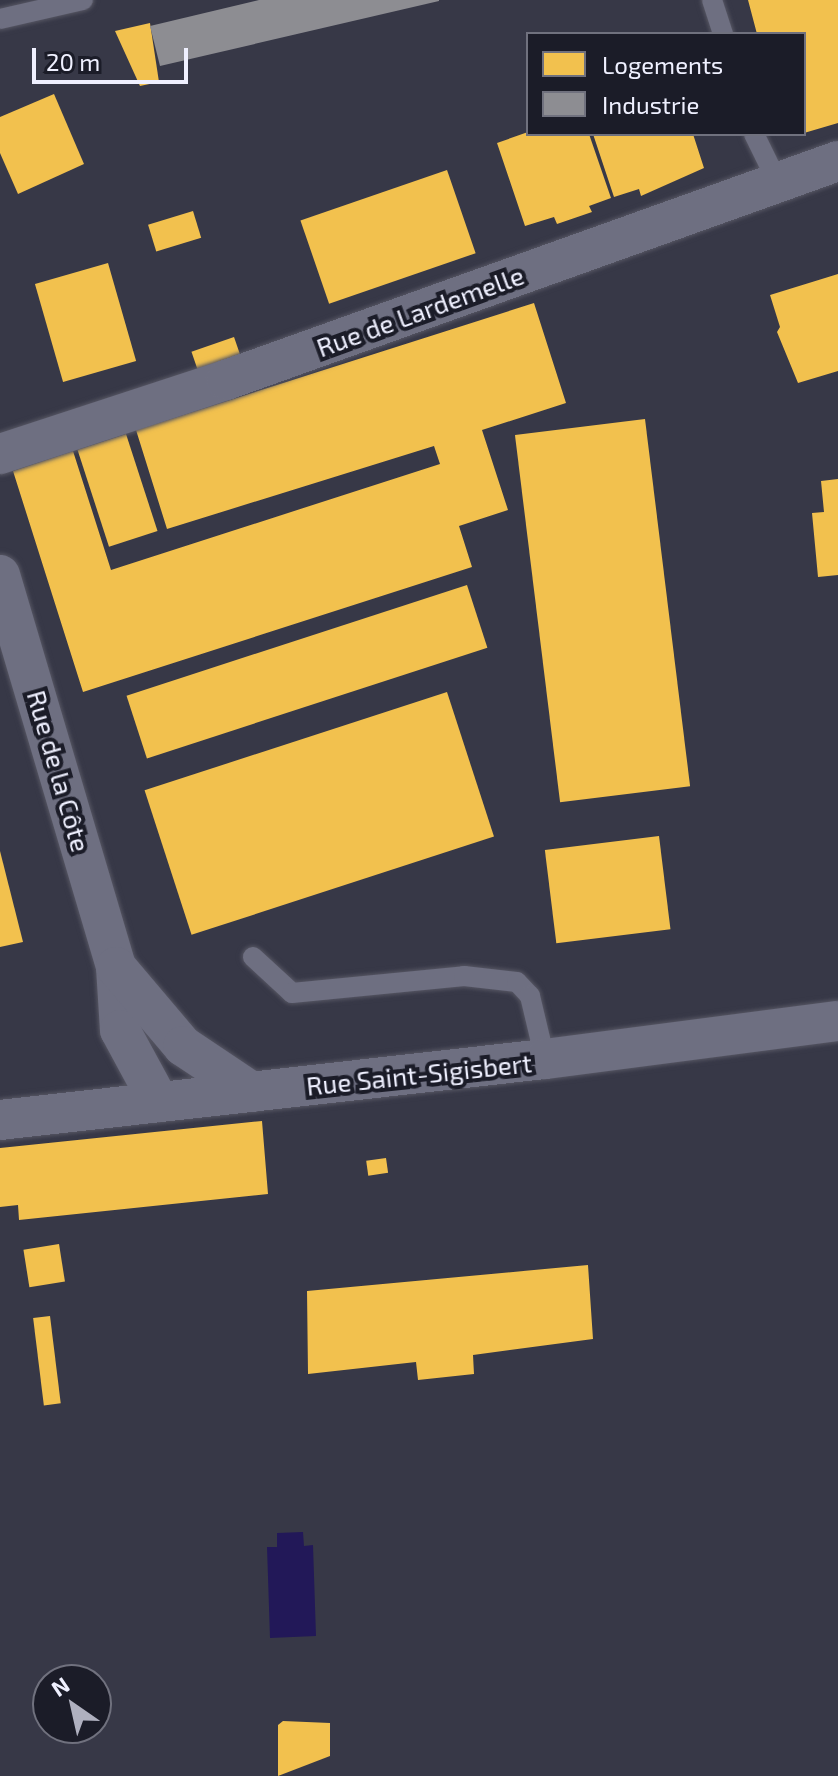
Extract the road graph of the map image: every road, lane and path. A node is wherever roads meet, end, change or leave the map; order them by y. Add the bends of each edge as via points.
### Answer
1 (83, 0) edge
2 (712, 0) edge
3 (0, 19) edge
4 (722, 32) edge
5 (755, 136) edge
6 (838, 161) edge
7 (778, 183) junction
8 (0, 454) edge
9 (0, 575) edge
10 (253, 957) dead end
11 (116, 967) junction
12 (838, 1021) edge
13 (545, 1059) junction
14 (252, 1092) junction
15 (159, 1102) junction
16 (0, 1120) edge

1 - 3 lane
2 - 4 lane
5 - 7 lane
6 - 7 street, Rue de Lardemelle
7 - 8 street, Rue de Lardemelle via 226,380
9 - 11 street, Rue de la Côte
10 - 13 lane via 292,993 464,976 517,982 530,996
11 - 14 street, Rue de la Côte via 183,1046
11 - 15 street, Rue de la Côte via 120,1030
12 - 13 street, Rue Saint-Sigisbert
13 - 14 street, Rue Saint-Sigisbert
14 - 15 street, Rue Saint-Sigisbert
15 - 16 street, Rue Saint-Sigisbert

